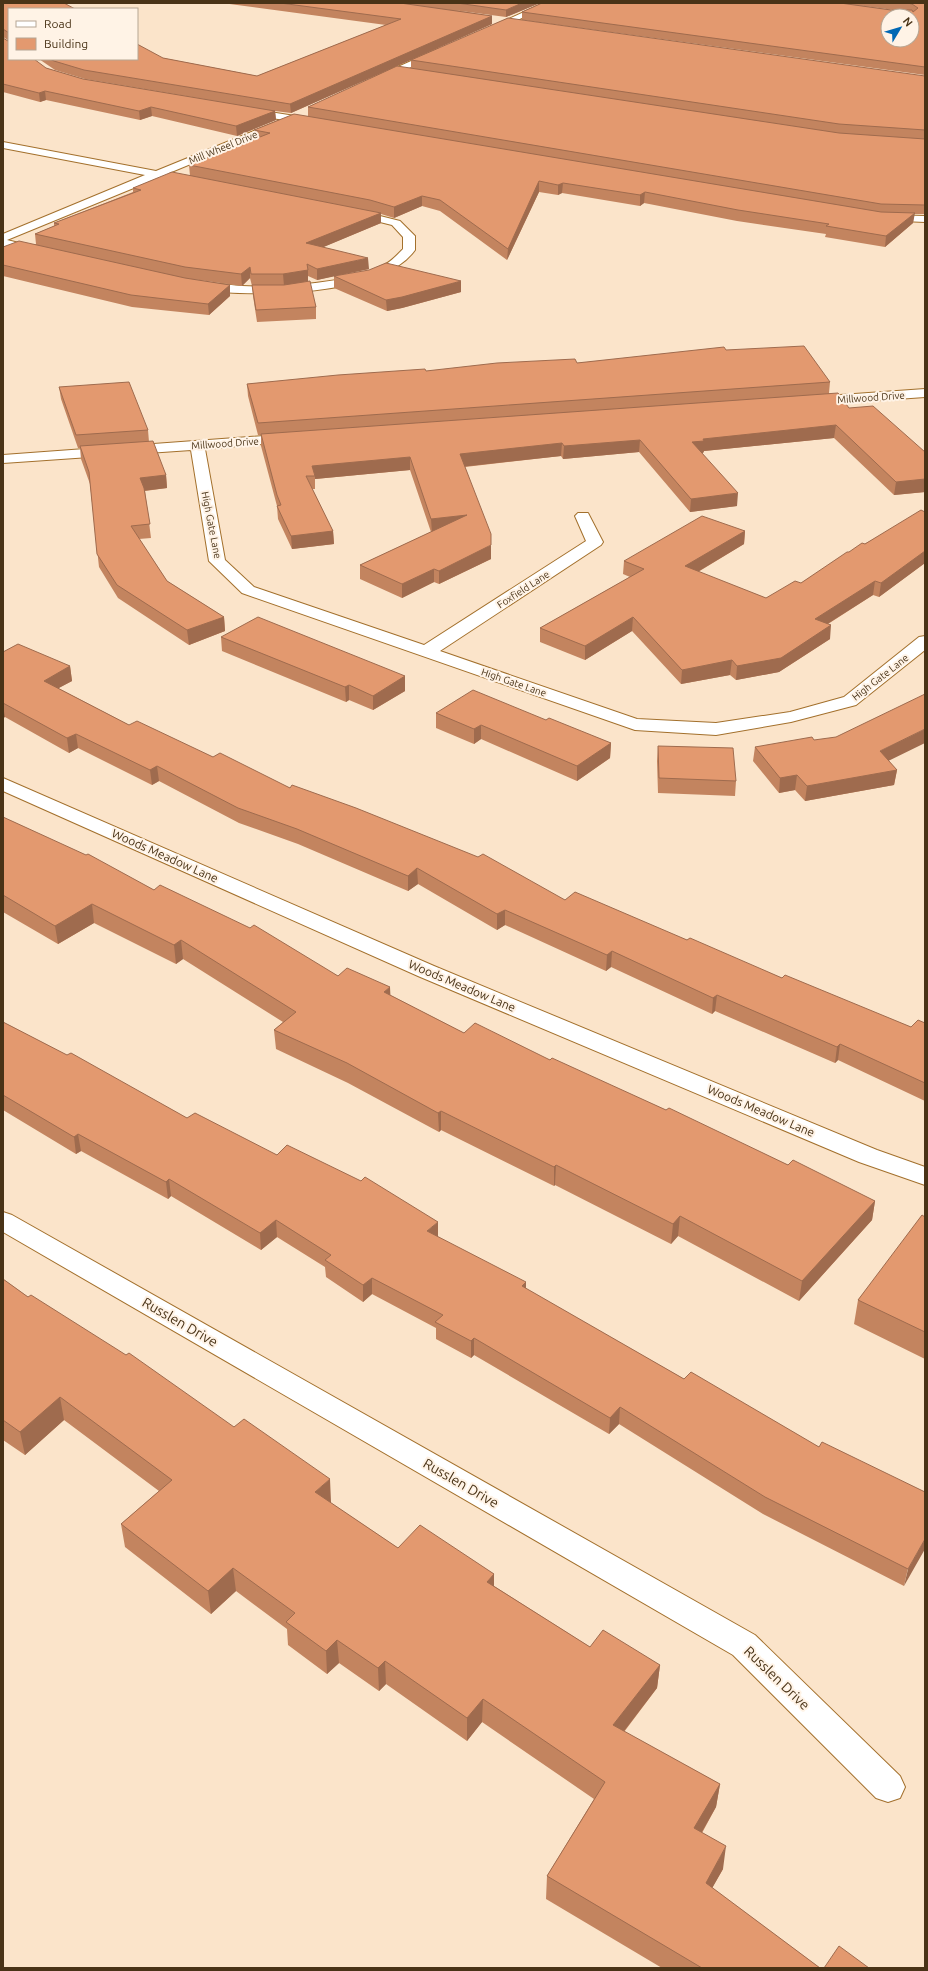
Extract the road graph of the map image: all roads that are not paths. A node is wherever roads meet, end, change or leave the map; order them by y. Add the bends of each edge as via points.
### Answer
1 (551, 3) edge
2 (492, 20) edge
3 (506, 22) junction
4 (527, 25) edge
5 (479, 34) edge
6 (444, 49) edge
7 (396, 70) junction
8 (412, 72) edge
9 (368, 83) edge
10 (238, 109) edge
11 (305, 112) edge
12 (291, 119) junction
13 (323, 124) edge
14 (3, 145) edge
15 (155, 174) junction
16 (201, 183) edge
17 (339, 210) edge
18 (872, 216) edge
19 (925, 219) edge
20 (3, 238) edge
21 (3, 243) edge
22 (49, 253) edge
23 (186, 284) edge
24 (922, 396) edge
25 (798, 402) edge
26 (308, 437) edge
27 (197, 445) junction
28 (3, 459) edge
29 (583, 516) dead end
30 (925, 641) edge
31 (426, 652) junction
32 (3, 784) edge
33 (925, 1176) edge
34 (3, 1221) edge
35 (888, 1787) dead end

1 - 3 street
2 - 3 street
3 - 4 street
3 - 5 street
6 - 7 street
7 - 8 street
7 - 9 street
10 - 12 street
11 - 12 street, Mill Wheel Drive
12 - 13 street
12 - 15 street, Mill Wheel Drive
14 - 15 street
15 - 16 street
15 - 20 street, Mill Wheel Drive
17 - 23 street via 370,215 396,223 410,236 409,250 395,263 369,276 324,285 284,291 234,291
18 - 19 street
21 - 22 street
24 - 25 street, Millwood Drive
26 - 27 street, Millwood Drive
27 - 28 street, Millwood Drive
27 - 31 street, High Gate Lane via 217,561 248,590
29 - 31 street, Foxfield Lane via 595,542
30 - 31 street, High Gate Lane via 850,701 791,717 716,729 635,724
32 - 33 street, Woods Meadow Lane via 426,971 868,1156
34 - 35 street, Russlen Drive via 744,1645

